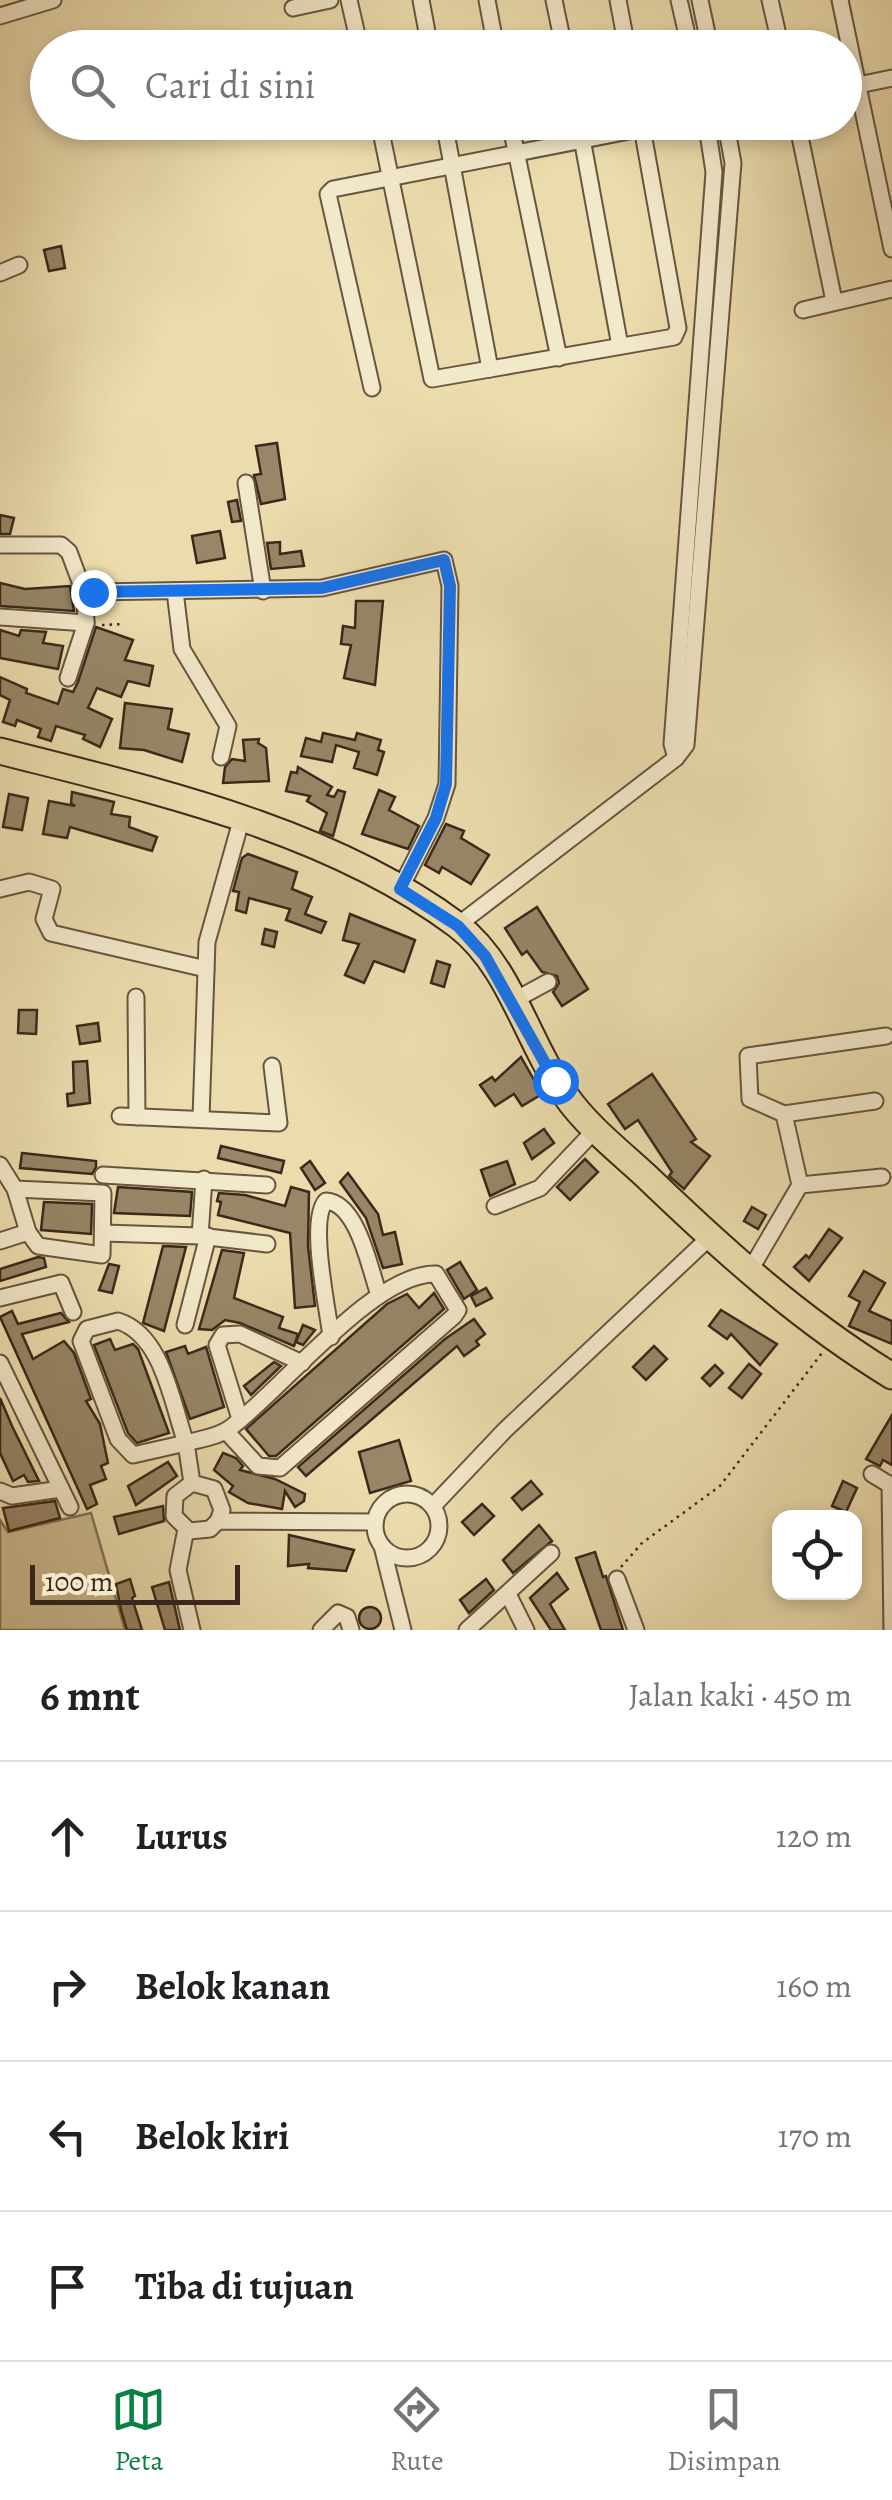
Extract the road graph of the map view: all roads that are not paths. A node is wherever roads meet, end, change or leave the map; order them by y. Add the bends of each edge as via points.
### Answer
1 (53, 0) edge
2 (330, 0) edge
3 (348, 0) edge
4 (421, 0) edge
5 (488, 0) edge
6 (554, 0) edge
7 (618, 0) edge
8 (679, 0) edge
9 (700, 0) edge
10 (770, 0) edge
11 (840, 0) edge
12 (294, 8) dead end
13 (0, 16) edge
14 (356, 30) edge
15 (427, 30) edge
16 (493, 30) edge
17 (560, 30) edge
18 (624, 30) edge
19 (686, 30) edge
20 (706, 30) edge
21 (777, 30) edge
22 (844, 30) edge
23 (892, 78) edge
24 (862, 85) edge
25 (862, 130) edge
26 (383, 140) edge
27 (447, 140) edge
28 (513, 140) edge
29 (587, 140) edge
30 (644, 140) edge
31 (706, 140) edge
32 (731, 140) edge
33 (801, 140) edge
34 (583, 141) junction
35 (515, 154) junction
36 (452, 168) junction
37 (393, 179) junction
38 (892, 249) edge
39 (19, 265) dead end
40 (0, 272) edge
41 (892, 289) edge
42 (834, 302) junction
43 (803, 310) dead end
44 (620, 346) junction
45 (558, 358) junction
46 (490, 369) junction
47 (372, 388) dead end
48 (246, 483) dead end
49 (0, 546) edge
50 (175, 591) junction
51 (263, 591) junction
52 (84, 595) junction
53 (0, 617) edge
54 (86, 623) junction
55 (68, 678) dead end
56 (0, 751) edge
57 (221, 757) dead end
58 (676, 758) junction
59 (241, 821) junction
60 (0, 889) edge
61 (400, 889) junction
62 (458, 926) junction
63 (206, 969) junction
64 (548, 982) dead end
65 (136, 997) dead end
66 (514, 1001) junction
67 (886, 1036) dead end
68 (272, 1066) dead end
69 (874, 1101) dead end
70 (784, 1114) junction
71 (120, 1116) dead end
72 (137, 1117) junction
73 (202, 1118) junction
74 (596, 1129) junction
75 (0, 1165) edge
76 (882, 1177) dead end
77 (103, 1178) junction
78 (204, 1178) junction
79 (267, 1185) dead end
80 (800, 1186) junction
81 (15, 1188) junction
82 (495, 1206) dead end
83 (28, 1232) junction
84 (102, 1233) junction
85 (204, 1236) junction
86 (710, 1237) junction
87 (0, 1242) edge
88 (267, 1244) dead end
89 (749, 1272) junction
90 (379, 1295) junction
91 (0, 1298) edge
92 (74, 1312) dead end
93 (185, 1325) dead end
94 (332, 1337) junction
95 (0, 1363) edge
96 (302, 1363) junction
97 (892, 1376) edge
98 (240, 1420) junction
99 (226, 1431) junction
100 (186, 1442) junction
101 (872, 1474) dead end
102 (192, 1483) junction
103 (891, 1485) edge
104 (62, 1489) junction
105 (0, 1492) edge
106 (433, 1506) junction
107 (70, 1507) dead end
108 (218, 1521) junction
109 (375, 1522) junction
110 (186, 1530) junction
111 (382, 1546) junction
112 (552, 1553) dead end
113 (617, 1579) road end
114 (508, 1594) junction
115 (192, 1630) edge
116 (321, 1630) edge
117 (351, 1630) edge
118 (402, 1630) edge
119 (466, 1630) edge
120 (526, 1630) edge
121 (636, 1630) edge
122 (892, 1630) edge

1 - 13 street
2 - 12 street
3 - 14 street
4 - 15 street
5 - 16 street
6 - 17 street
7 - 18 street
8 - 19 street
9 - 20 street
10 - 21 street
11 - 22 street
23 - 24 street
25 - 38 street
26 - 37 street
27 - 36 street
28 - 35 street
29 - 34 street
30 - 44 street via 678,328 674,337
31 - 58 street via 714,172
32 - 58 street via 686,746
33 - 42 street
34 - 35 street
34 - 44 street
35 - 36 street
35 - 45 street
36 - 37 street
36 - 46 street
37 - 46 street via 432,379
37 - 47 street via 328,194
39 - 40 street
41 - 42 street
42 - 43 street
44 - 45 street
45 - 46 street
48 - 51 street
49 - 52 street via 61,545
50 - 51 street
50 - 52 street
50 - 57 street via 182,648 228,726
51 - 61 street via 322,588 432,560 447,563 446,784
52 - 54 street
53 - 54 street
54 - 55 street
56 - 59 main road
58 - 62 street
59 - 61 main road
59 - 63 street via 207,942
60 - 63 street via 29,882 52,889 44,920 52,932
61 - 62 main road
62 - 66 main road
63 - 73 street
64 - 66 street
65 - 72 street
66 - 74 main road via 555,1081
67 - 70 street via 748,1056 750,1099
68 - 73 street via 278,1123
69 - 70 street
70 - 80 street
71 - 72 street
72 - 73 street
74 - 82 street via 540,1188
74 - 86 main road
75 - 81 street
76 - 80 street
77 - 78 street
77 - 81 street
77 - 84 street
78 - 79 street
78 - 85 street
80 - 89 street
81 - 83 street
83 - 84 street via 38,1246 102,1255
83 - 87 street
84 - 85 street
85 - 88 street
85 - 93 street
86 - 89 main road
86 - 106 street
89 - 97 main road via 832,1339
90 - 94 street
90 - 94 street via 348,1214 326,1201 320,1240
90 - 99 street via 410,1275 436,1274 458,1310 280,1468 258,1466
91 - 92 street via 61,1283
94 - 96 street
95 - 104 street
96 - 98 street
96 - 98 street via 240,1334 223,1335 217,1346
98 - 99 street
99 - 100 street
100 - 100 street via 143,1335 118,1322 87,1329 83,1350 126,1452
100 - 102 street
101 - 103 street
102 - 108 street via 214,1489 222,1510
102 - 110 street via 172,1506
103 - 122 street
104 - 105 street
104 - 107 street
106 - 109 street via 412,1494 395,1497
106 - 111 street via 440,1530 427,1552 403,1559
108 - 109 street
108 - 110 street via 200,1532
109 - 111 street
110 - 115 street via 178,1570
111 - 118 street
112 - 114 street
113 - 121 street
114 - 119 street
114 - 120 street
116 - 117 street via 338,1613 347,1616

